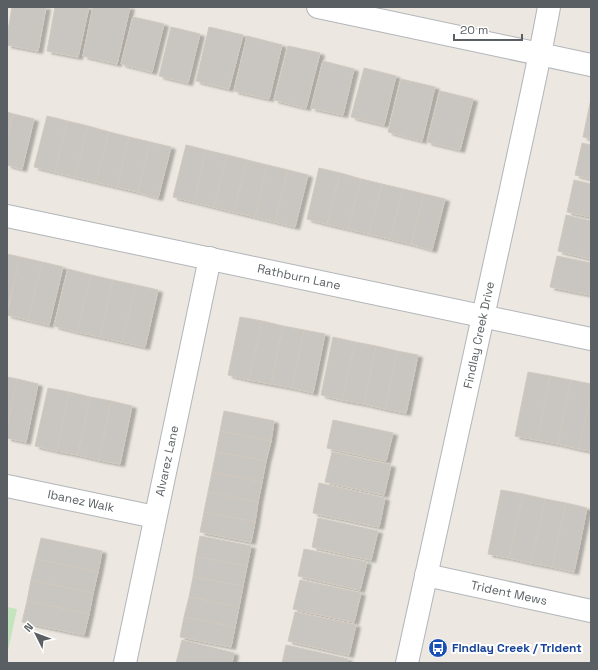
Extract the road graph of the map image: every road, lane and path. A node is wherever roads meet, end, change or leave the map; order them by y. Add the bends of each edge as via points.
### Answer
1 (318, 7) edge
2 (549, 7) edge
3 (540, 55) junction
4 (591, 65) edge
5 (7, 216) edge
6 (210, 258) junction
7 (484, 316) junction
8 (591, 339) edge
9 (7, 486) edge
10 (155, 517) junction
11 (426, 575) junction
12 (591, 611) edge
13 (125, 663) edge
14 (407, 663) edge

1 - 3 street
2 - 3 street, Findlay Creek Drive
3 - 4 street
3 - 7 street, Findlay Creek Drive
5 - 6 street, Rathburn Lane
6 - 7 street, Rathburn Lane
6 - 10 street, Alvarez Lane
7 - 8 street, Rathburn Lane
7 - 11 street, Findlay Creek Drive
9 - 10 street, Ibanez Walk
10 - 13 street, Alvarez Lane
11 - 12 street, Trident Mews
11 - 14 street, Findlay Creek Drive

